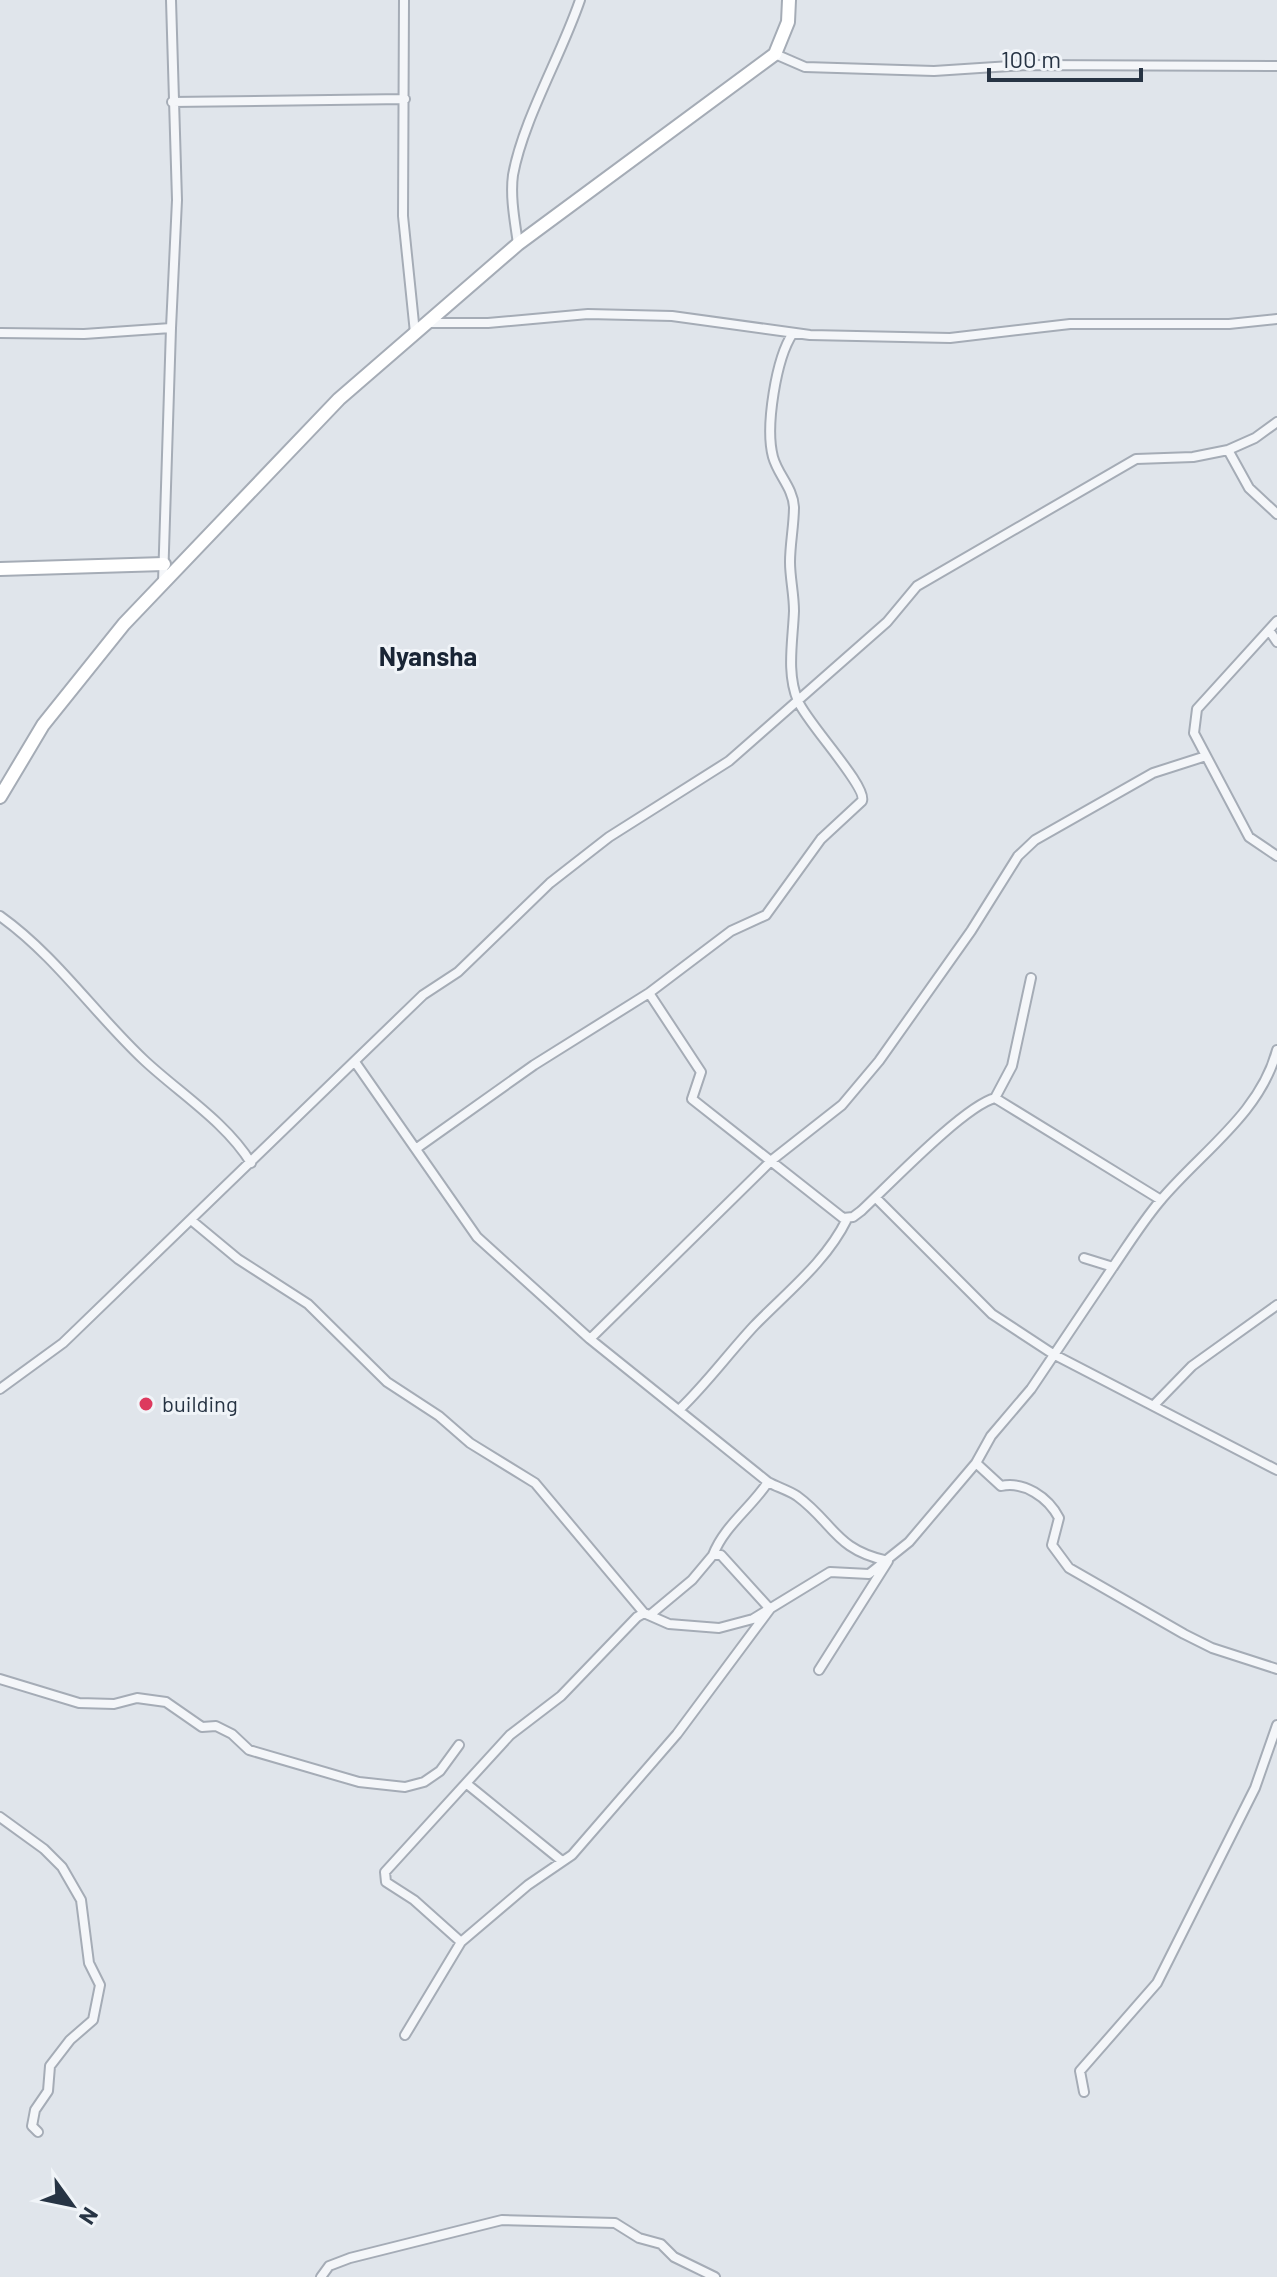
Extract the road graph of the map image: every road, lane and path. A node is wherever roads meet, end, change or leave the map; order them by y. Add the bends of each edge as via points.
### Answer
1 (171, 0) edge
2 (404, 0) edge
3 (580, 0) edge
4 (789, 0) edge
5 (775, 54) junction
6 (1277, 66) edge
7 (405, 99) junction
8 (172, 102) junction
9 (518, 244) junction
10 (1277, 319) edge
11 (426, 323) junction
12 (171, 328) junction
13 (0, 333) edge
14 (415, 333) junction
15 (793, 333) junction
16 (1277, 422) edge
17 (1228, 450) junction
18 (1277, 514) edge
19 (164, 564) junction
20 (0, 569) edge
21 (163, 583) junction
22 (1277, 621) edge
23 (1269, 630) junction
24 (1277, 642) edge
25 (797, 700) junction
26 (1206, 756) junction
27 (0, 797) edge
28 (1277, 856) edge
29 (0, 916) edge
30 (1031, 978) dead end
31 (649, 993) junction
32 (1277, 1050) edge
33 (355, 1062) junction
34 (995, 1098) junction
35 (417, 1148) junction
36 (772, 1160) junction
37 (251, 1163) junction
38 (876, 1198) junction
39 (1161, 1200) junction
40 (847, 1219) junction
41 (191, 1220) junction
42 (1084, 1258) dead end
43 (1113, 1267) junction
44 (1277, 1305) edge
45 (590, 1339) junction
46 (1053, 1354) junction
47 (0, 1389) edge
48 (1155, 1404) junction
49 (680, 1409) junction
50 (976, 1463) junction
51 (1277, 1470) edge
52 (768, 1482) junction
53 (713, 1555) junction
54 (888, 1561) junction
55 (770, 1609) junction
56 (647, 1614) junction
57 (1277, 1669) edge
58 (819, 1670) dead end
59 (0, 1679) edge
60 (1277, 1725) edge
61 (459, 1745) dead end
62 (467, 1784) junction
63 (0, 1817) edge
64 (562, 1861) junction
65 (461, 1942) junction
66 (405, 2035) dead end
67 (1084, 2092) dead end
68 (38, 2132) dead end
69 (321, 2277) edge
70 (715, 2277) edge

1 - 8 street
2 - 7 street
3 - 9 street via 527,127 513,177
4 - 5 street via 788,22
5 - 6 street via 805,67 934,71 1026,65
5 - 9 street
7 - 8 street
7 - 14 street via 403,216
8 - 12 street via 177,200
9 - 11 street
10 - 15 street via 1070,324 950,338
11 - 14 street
11 - 15 street via 658,315
12 - 13 street
12 - 19 street
14 - 21 street via 339,399
15 - 25 street via 783,350 774,392 771,438 772,455 794,507 790,668
16 - 17 street
17 - 18 street via 1249,488
17 - 25 street via 1136,459 987,543 917,586 887,622
19 - 20 street
19 - 21 street
21 - 27 street via 43,725
22 - 23 street
23 - 24 street
23 - 26 street via 1197,709 1194,733
25 - 31 street via 815,732 862,788 862,801 821,839 766,915 720,938
25 - 33 street via 729,761 609,837 550,883
26 - 28 street via 1249,837
26 - 36 street via 1153,773 1035,840 991,894 879,1061 842,1105
29 - 37 street via 34,941 126,1042
30 - 34 street via 1012,1066
31 - 35 street via 534,1065
31 - 36 street via 701,1072 692,1099
32 - 39 street via 1271,1074 1222,1141
33 - 35 street
33 - 37 street
34 - 38 street via 937,1140
34 - 39 street
35 - 45 street via 477,1237
36 - 40 street
36 - 45 street
37 - 41 street
38 - 40 street
38 - 46 street via 992,1314
39 - 43 street
40 - 49 street via 797,1286
41 - 47 street via 63,1343
41 - 56 street via 238,1259 308,1304 387,1382 535,1483
42 - 43 street
43 - 46 street
44 - 48 street via 1192,1366
45 - 49 street
46 - 48 street
46 - 50 street
48 - 51 street
49 - 52 street
50 - 54 street
50 - 57 street via 1001,1486 1024,1487 1053,1507 1059,1518 1052,1545 1069,1568 1212,1648
52 - 53 street via 723,1534
52 - 54 street via 796,1496 838,1538 865,1556
53 - 55 street via 721,1555
53 - 56 street via 692,1580
54 - 55 street via 869,1574 830,1572
54 - 58 street
55 - 56 street via 719,1628 669,1624
55 - 64 street via 677,1734
56 - 62 street via 610,1643 561,1696 510,1735
59 - 61 street via 79,1703 114,1704 137,1698 166,1702 202,1727 216,1726 232,1734 249,1750 359,1782 405,1787 424,1782 440,1771
60 - 67 street via 1255,1788 1157,1983 1080,2071
62 - 64 street
62 - 65 street via 383,1876
63 - 68 street via 62,1867 81,1900 89,1963 100,1985 93,2020 50,2066 48,2091 32,2126
64 - 65 street
65 - 66 street
69 - 70 street via 329,2266 350,2258 502,2220 615,2223

